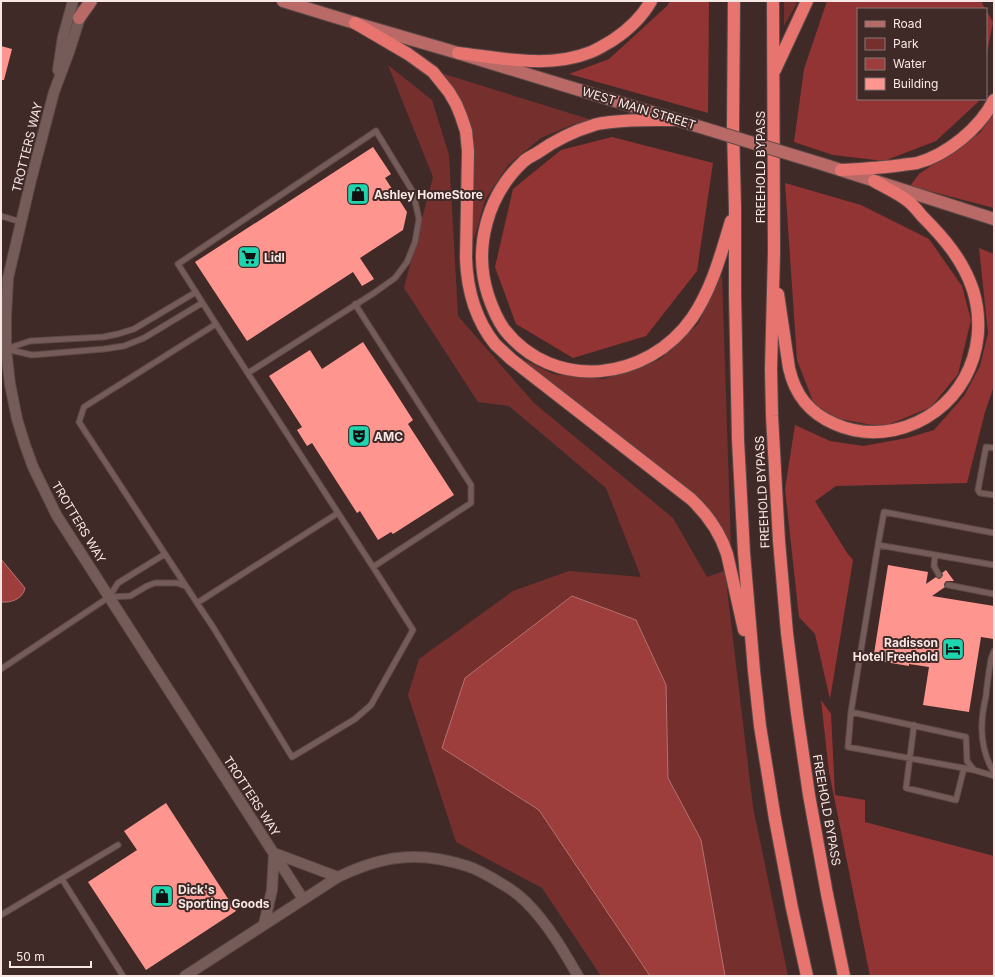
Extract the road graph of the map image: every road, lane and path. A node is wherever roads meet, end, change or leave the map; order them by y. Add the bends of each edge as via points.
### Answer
1 (73, 1) edge
2 (84, 1) edge
3 (91, 1) edge
4 (283, 1) edge
5 (651, 1) edge
6 (734, 1) edge
7 (773, 1) edge
8 (807, 1) edge
9 (79, 18) junction
10 (355, 23) junction
11 (458, 53) junction
12 (773, 73) junction
13 (54, 92) junction
14 (994, 100) edge
15 (678, 120) junction
16 (840, 170) junction
17 (874, 181) junction
18 (735, 208) junction
19 (1, 216) edge
20 (994, 219) edge
21 (21, 222) junction
22 (773, 264) junction
23 (196, 292) junction
24 (202, 303) junction
25 (355, 304) junction
26 (216, 324) junction
27 (4, 349) edge
28 (248, 373) junction
29 (994, 448) edge
30 (994, 495) edge
31 (338, 513) junction
32 (994, 533) edge
33 (878, 545) junction
34 (165, 554) junction
35 (935, 555) junction
36 (994, 565) edge
37 (373, 567) junction
38 (939, 575) dead end
39 (948, 585) dead end
40 (185, 586) junction
41 (994, 594) edge
42 (109, 597) junction
43 (197, 604) junction
44 (994, 651) edge
45 (1, 669) edge
46 (754, 671) junction
47 (851, 712) junction
48 (914, 725) junction
49 (910, 758) junction
50 (964, 768) junction
51 (974, 770) junction
52 (994, 772) edge
53 (994, 776) edge
54 (118, 846) dead end
55 (274, 853) junction
56 (338, 877) junction
57 (62, 879) junction
58 (303, 899) junction
59 (1, 916) edge
60 (264, 924) junction
61 (123, 976) edge
62 (185, 976) edge
63 (578, 976) edge
64 (807, 976) edge
65 (844, 976) edge

1 - 13 street, TROTTERS WAY via 63,37
2 - 9 street, TROTTERS WAY
3 - 9 main road
4 - 10 main road, WEST MAIN STREET
5 - 11 highway via 629,28 600,48 581,56 548,61
6 - 18 highway, FREEHOLD BYPASS
7 - 12 highway, FREEHOLD BYPASS
8 - 12 highway
9 - 13 street, TROTTERS WAY
10 - 11 main road, WEST MAIN STREET
10 - 46 highway via 433,72 456,104 466,132 468,151 466,273 473,302 484,328 510,359 701,508 720,535 727,554
11 - 15 main road, WEST MAIN STREET
12 - 22 highway, FREEHOLD BYPASS
13 - 21 street, TROTTERS WAY
14 - 16 highway via 983,117 958,142 929,158 885,168
15 - 16 main road, WEST MAIN STREET, bridge
15 - 18 highway via 628,120 595,124 540,150 524,161 512,174 492,205 483,241 485,286 499,320 514,340 529,353 562,368 595,372 613,370 646,358 674,339 699,307 718,265
16 - 17 main road, WEST MAIN STREET
17 - 20 main road, WEST MAIN STREET
17 - 22 highway via 908,201 947,242 968,276 973,291 978,317 973,359 960,386 939,409 928,417 901,428 869,432 843,427 826,420 812,410 791,378
18 - 46 highway, FREEHOLD BYPASS via 738,440
19 - 21 lane
21 - 27 street, TROTTERS WAY via 8,278
22 - 65 highway, FREEHOLD BYPASS via 772,416 787,633 809,795
23 - 24 lane
23 - 25 lane via 178,264 376,131 413,192 419,219 415,242 407,262 395,278
23 - 27 lane via 134,329 118,334 30,341
24 - 26 lane
24 - 27 lane via 144,338 124,346 32,355
25 - 28 lane
25 - 37 lane via 471,485 471,503
26 - 28 lane
26 - 34 lane via 84,407 79,422
27 - 42 street, TROTTERS WAY via 17,418 33,466 57,516
28 - 31 lane
29 - 30 lane via 986,447 978,490 980,493
31 - 37 lane
31 - 43 lane
32 - 33 lane via 884,512
33 - 35 lane
33 - 47 lane
34 - 40 lane
34 - 42 lane via 118,583
35 - 36 lane
35 - 38 lane via 934,566
37 - 43 lane via 413,630 371,705 355,719 292,757
39 - 41 lane
40 - 42 lane via 177,583 155,583 130,596
40 - 43 lane
42 - 45 lane
42 - 55 street, TROTTERS WAY
44 - 52 lane via 982,724 984,746
46 - 64 highway, FREEHOLD BYPASS via 775,819
47 - 48 lane
47 - 49 lane via 848,747
48 - 49 lane
48 - 51 lane via 966,737 967,761
49 - 50 lane
49 - 50 lane via 906,788 956,800
50 - 51 lane
51 - 53 lane
54 - 57 lane
55 - 56 street, TROTTERS WAY
55 - 58 street, TROTTERS WAY
55 - 60 street, TROTTERS WAY via 272,890
56 - 58 street
56 - 63 street via 354,869 396,858 431,858 467,866 486,874 526,901 552,932
57 - 59 lane
57 - 61 lane
58 - 60 street
60 - 62 street

